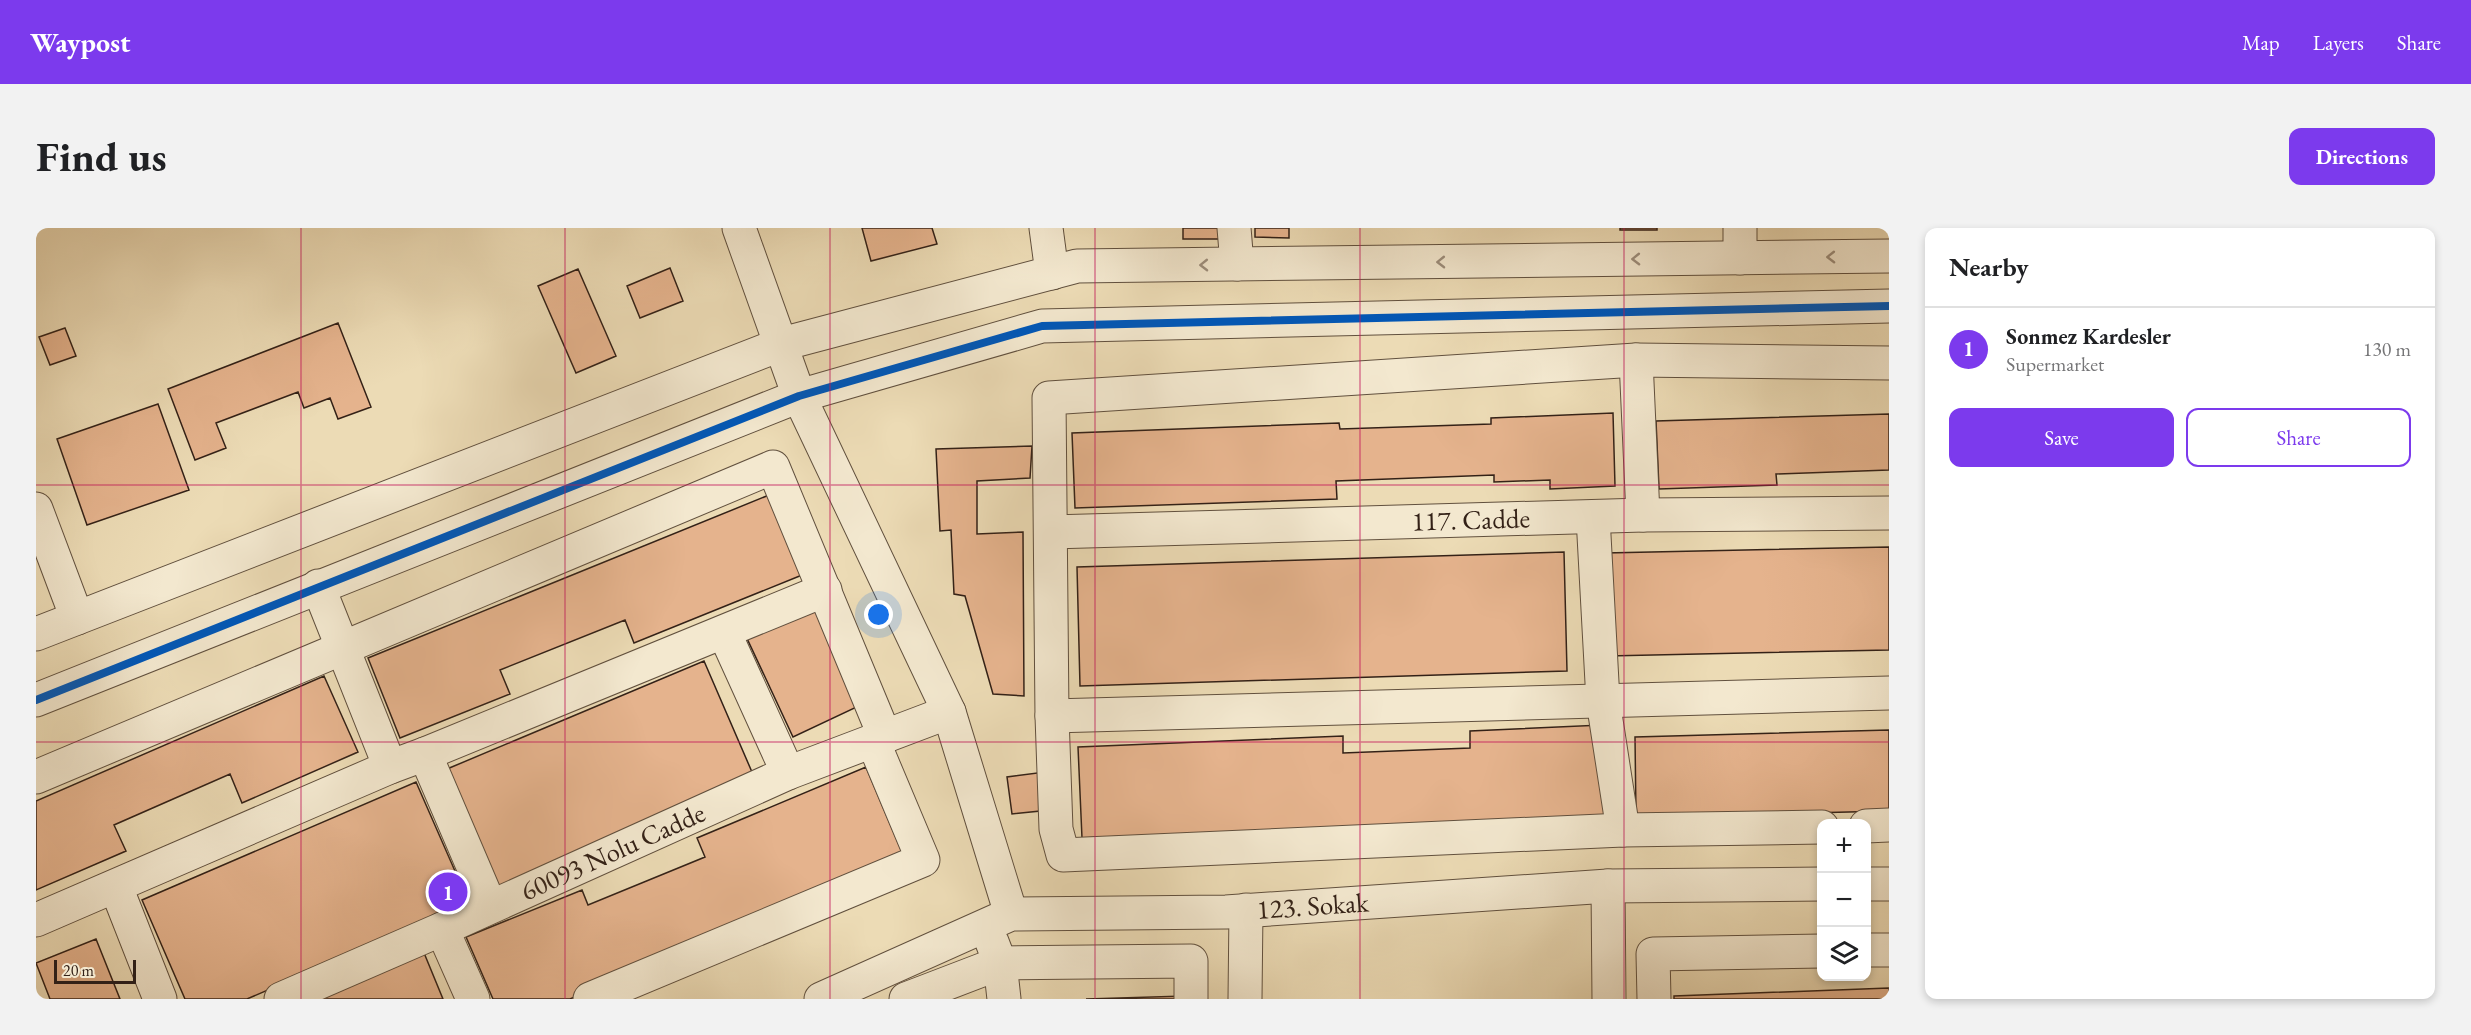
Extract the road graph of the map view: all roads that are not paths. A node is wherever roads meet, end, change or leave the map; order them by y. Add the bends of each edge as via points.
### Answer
1 (740, 228) edge
2 (1046, 228) edge
3 (1234, 228) edge
4 (1740, 243) edge
5 (1889, 256) edge
6 (1237, 264) junction
7 (1052, 273) junction
8 (1889, 306) edge
9 (782, 344) junction
10 (1636, 360) junction
11 (1889, 363) edge
12 (800, 396) junction
13 (36, 509) edge
14 (1889, 513) edge
15 (1643, 515) junction
16 (1593, 517) junction
17 (1051, 532) junction
18 (44, 558) edge
19 (318, 586) junction
20 (825, 590) junction
21 (77, 618) junction
22 (724, 632) junction
23 (36, 634) edge
24 (343, 649) junction
25 (1889, 693) edge
26 (36, 700) edge
27 (1603, 701) junction
28 (949, 712) junction
29 (1052, 716) junction
30 (879, 739) junction
31 (425, 754) junction
32 (390, 767) junction
33 (788, 773) junction
34 (36, 777) edge
35 (1889, 825) edge
36 (1817, 826) edge
37 (1871, 826) edge
38 (1623, 830) junction
39 (1817, 884) edge
40 (1871, 884) edge
41 (1889, 884) edge
42 (1608, 886) junction
43 (116, 887) junction
44 (490, 906) junction
45 (1246, 910) junction
46 (36, 920) edge
47 (999, 920) junction
48 (442, 929) junction
49 (1871, 950) edge
50 (1889, 950) edge
51 (1817, 951) edge
52 (1000, 963) junction
53 (867, 990) edge
54 (160, 999) edge
55 (281, 999) edge
56 (473, 999) edge
57 (590, 999) edge
58 (821, 999) edge
59 (906, 999) edge
60 (1004, 999) edge
61 (1191, 999) edge
62 (1245, 999) edge
63 (1609, 999) edge
64 (1654, 999) edge

1 - 9 street
2 - 7 street
3 - 6 street
5 -> 4 street
4 -> 6 street
6 -> 7 street via 1077,266
7 - 9 street
8 - 12 street via 1042,326
9 - 12 street
9 - 21 street
10 - 11 street
10 - 15 street
10 - 17 street via 1049,398
12 - 19 street
12 - 28 street
13 - 18 street
14 - 15 street, 117. Cadde
15 - 16 street, 117. Cadde
16 - 17 street, 117. Cadde
16 - 27 street
17 - 29 street
18 - 21 street
19 - 24 street
19 - 26 street
20 - 22 street
20 - 24 street via 773,467
20 - 30 street
21 - 23 street
22 - 31 street
22 - 33 street
24 - 32 street
24 - 34 street
25 - 27 street
27 - 29 street
27 - 38 street
28 - 30 street, 60093 Nolu Cadde
28 - 47 street
29 - 38 street via 1056,829 1063,855
30 - 33 street, 60093 Nolu Cadde
30 - 57 street via 923,860
31 - 32 street
31 - 44 street
32 - 43 street
33 - 44 street, 60093 Nolu Cadde
35 - 37 street
36 - 38 street
39 - 42 street, 123. Sokak
40 - 41 street
42 - 45 street, 123. Sokak
42 - 63 street
43 - 46 street
43 - 54 street
44 - 48 street, 60093 Nolu Cadde
45 - 47 street, 123. Sokak
45 - 62 street
47 - 52 street
47 - 53 street, 123. Sokak
48 - 55 street, 60093 Nolu Cadde
48 - 56 street
49 - 50 street
51 - 64 street via 1653,954
52 - 59 street
52 - 60 street
52 - 61 street via 1191,961
53 - 58 street, 123. Sokak

